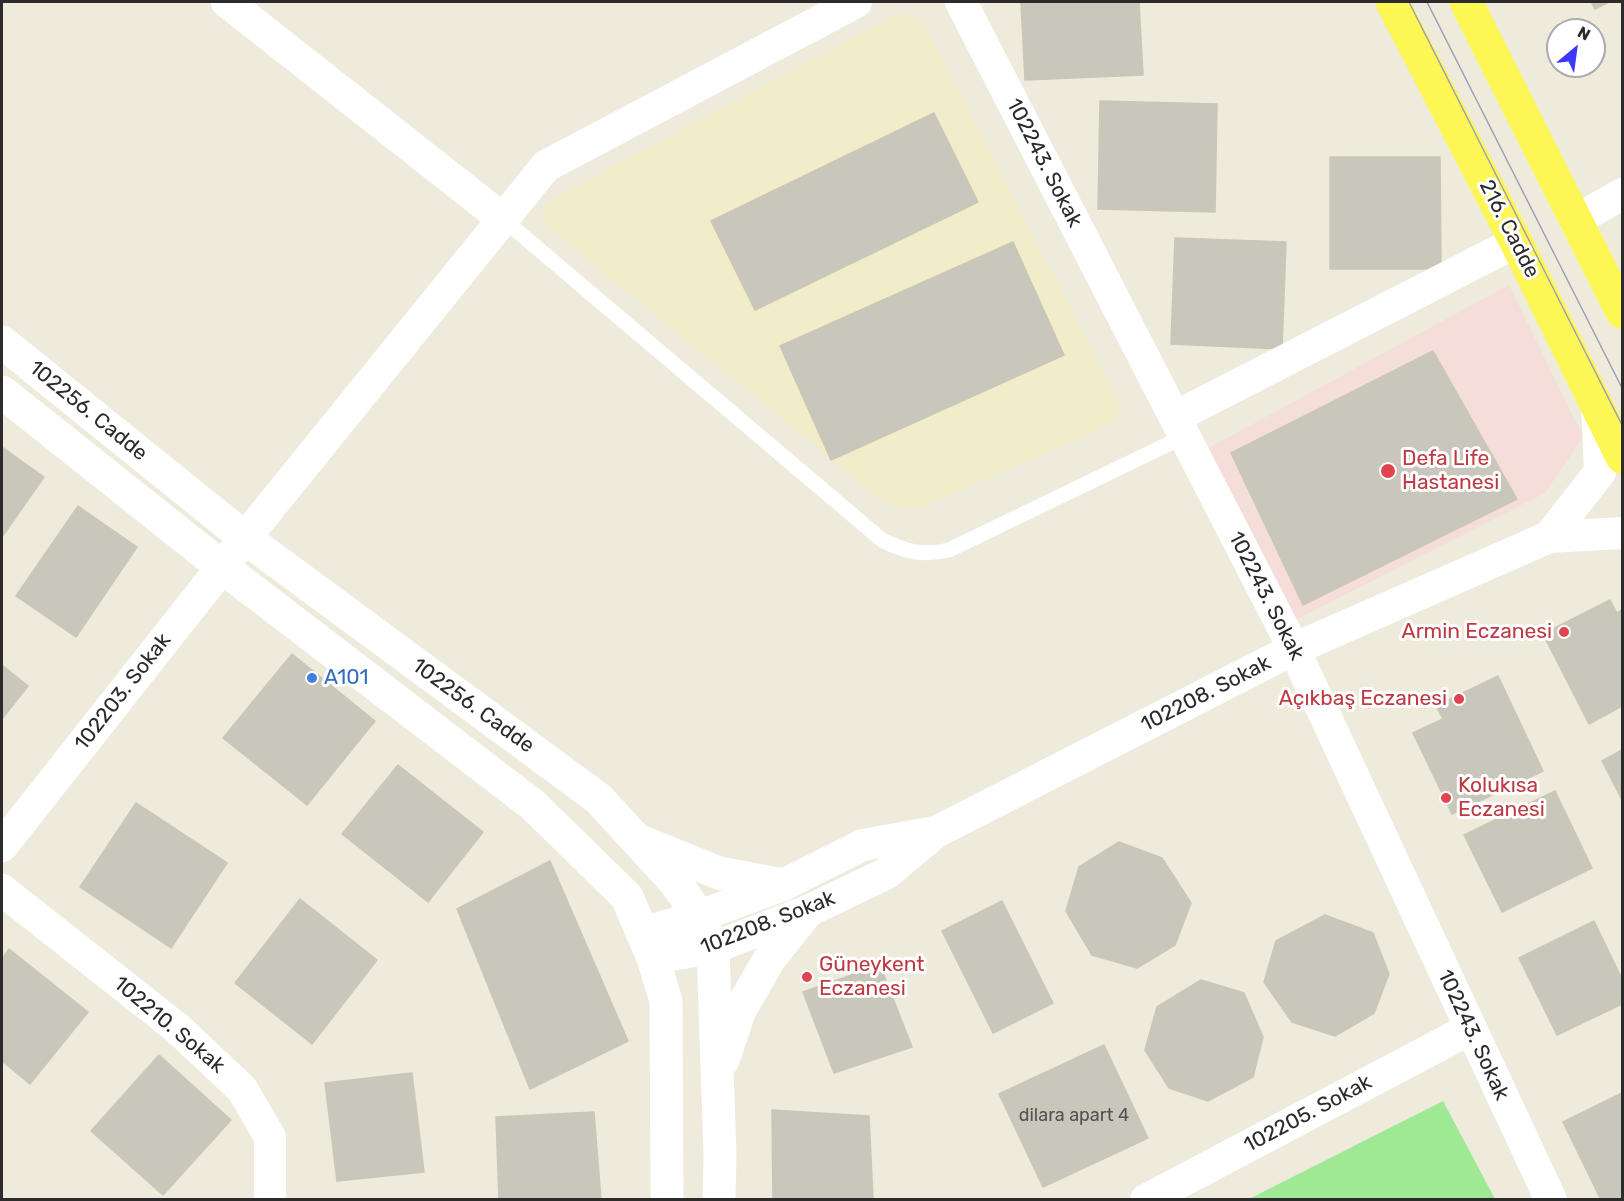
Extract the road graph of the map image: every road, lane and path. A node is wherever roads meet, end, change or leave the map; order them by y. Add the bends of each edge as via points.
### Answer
1 (227, 2) edge
2 (856, 2) edge
3 (961, 2) edge
4 (1392, 2) edge
5 (1466, 2) edge
6 (1623, 194) edge
7 (503, 219) junction
8 (1575, 220) junction
9 (1516, 242) junction
10 (1623, 312) edge
11 (2, 342) edge
12 (2, 392) edge
13 (1597, 406) junction
14 (1180, 427) junction
15 (1623, 458) edge
16 (1623, 532) edge
17 (1549, 537) junction
18 (245, 538) junction
19 (222, 567) junction
20 (1294, 649) junction
21 (936, 832) junction
22 (636, 839) junction
23 (2, 846) edge
24 (783, 885) junction
25 (2, 890) edge
26 (808, 911) junction
27 (699, 916) junction
28 (648, 945) junction
29 (713, 948) junction
30 (1470, 1029) junction
31 (716, 1082) junction
32 (270, 1200) edge
33 (667, 1200) edge
34 (719, 1200) edge
35 (1146, 1200) edge
36 (1551, 1200) edge

1 - 7 street
2 - 7 street, 102203. Sokak via 546,166
3 - 14 street, 102243. Sokak
4 - 9 main road, 216. Cadde
5 - 8 main road
6 - 8 street
7 - 14 lane via 882,540 896,547 923,554 949,550
7 - 18 street, 102203. Sokak
8 - 10 main road
9 - 13 main road, 216. Cadde
9 - 14 street
11 - 18 street, 102256. Cadde
12 - 19 street, 102256. Cadde
13 - 15 main road, 216. Cadde
13 - 17 street, 102208. Sokak via 1600,472
14 - 20 street, 102243. Sokak
16 - 17 street, 102208. Sokak
17 - 20 street, 102208. Sokak
18 - 19 street, 102203. Sokak
18 - 22 street, 102256. Cadde via 599,799
19 - 23 street, 102203. Sokak
19 - 28 street, 102256. Cadde via 533,805 627,897
20 - 21 street, 102208. Sokak
20 - 30 street, 102243. Sokak
21 - 24 street, 102208. Sokak via 863,845
21 - 26 street, 102208. Sokak via 887,873
22 - 24 street via 719,873
22 - 27 street, 102256. Cadde via 676,883
24 - 27 street, 102208. Sokak
25 - 32 street, 102210. Sokak via 177,1028 242,1089 270,1137
26 - 29 street, 102208. Sokak
26 - 31 street via 770,958 740,1010
27 - 28 street, 102208. Sokak
27 - 29 street, 102256. Cadde
28 - 29 street, 102208. Sokak
28 - 33 street, 102256. Cadde via 666,1001
29 - 31 street, 102256. Cadde
30 - 35 street, 102205. Sokak
30 - 36 street, 102243. Sokak
31 - 34 street, 102256. Cadde

